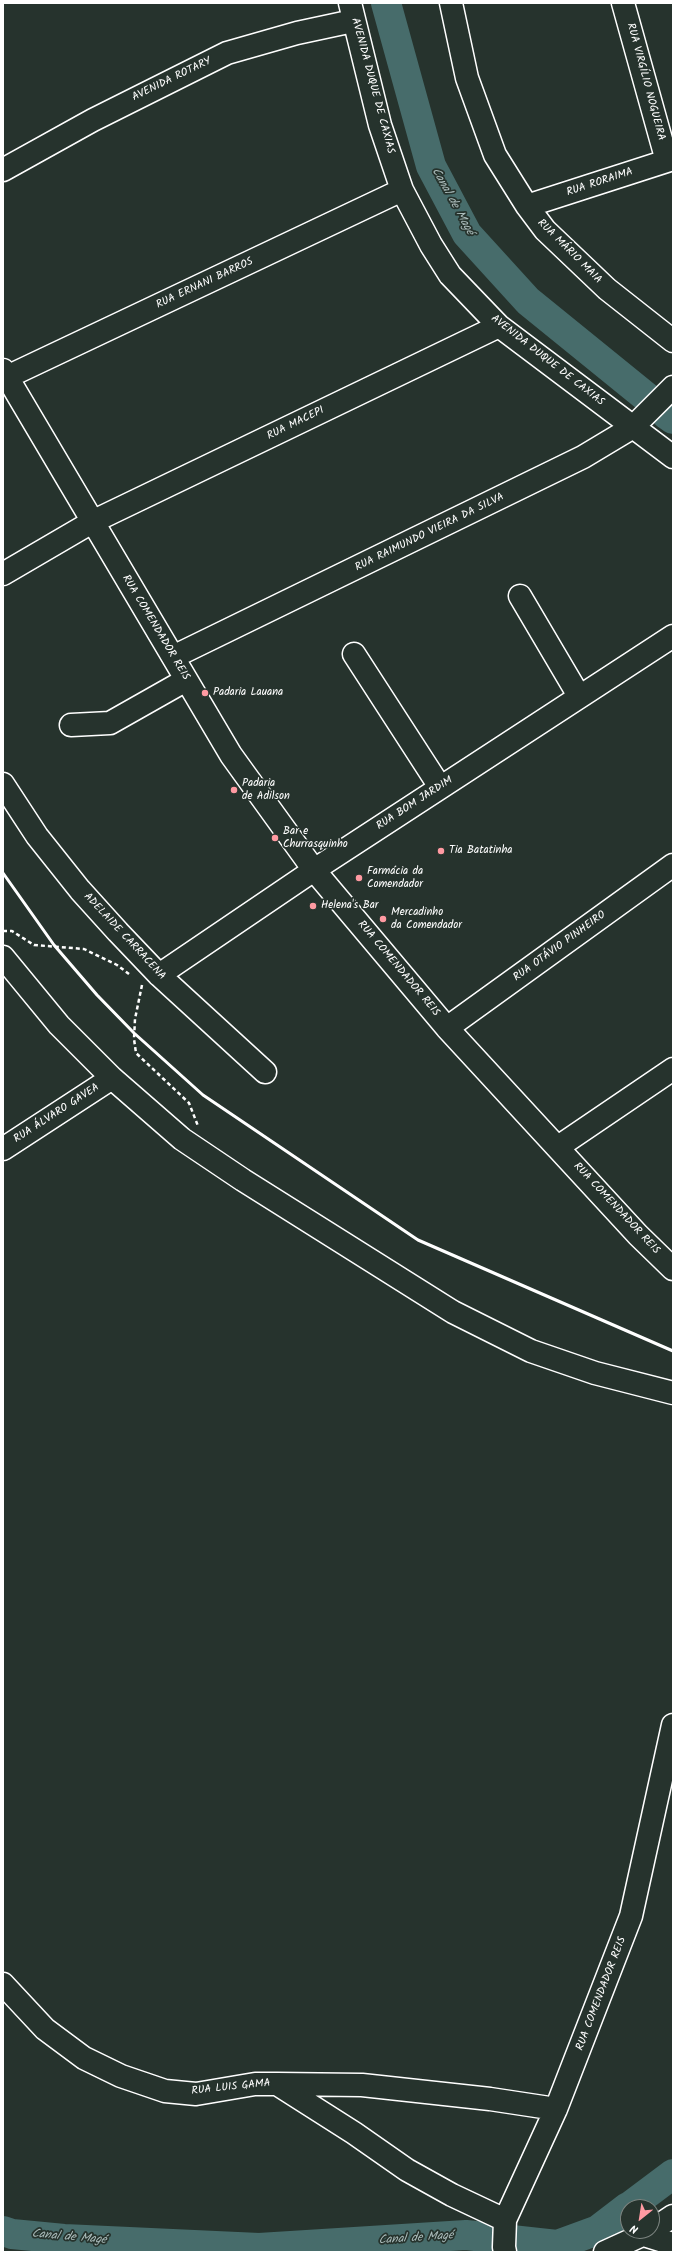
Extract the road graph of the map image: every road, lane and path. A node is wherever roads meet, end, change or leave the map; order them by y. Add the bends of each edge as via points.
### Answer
1 (451, 3) edge
2 (623, 3) edge
3 (352, 12) edge
4 (670, 160) edge
5 (3, 170) edge
6 (402, 190) junction
7 (527, 206) junction
8 (499, 326) junction
9 (673, 341) edge
10 (5, 374) edge
11 (673, 387) edge
12 (633, 427) junction
13 (673, 457) edge
14 (92, 522) junction
15 (3, 574) edge
16 (520, 596) dead end
17 (673, 636) edge
18 (354, 654) dead end
19 (173, 657) junction
20 (186, 680) junction
21 (580, 696) junction
22 (71, 725) dead end
23 (3, 784) edge
24 (440, 787) junction
25 (673, 865) edge
26 (314, 870) junction
27 (3, 931) edge
28 (3, 957) edge
29 (130, 974) dead end
30 (159, 975) junction
31 (447, 1028) junction
32 (673, 1069) edge
33 (265, 1072) dead end
34 (112, 1078) junction
35 (199, 1128) dead end
36 (558, 1147) junction
37 (3, 1149) edge
38 (673, 1269) edge
39 (673, 1393) edge
40 (673, 1725) edge
41 (3, 1984) edge
42 (277, 2084) junction
43 (556, 2109) junction
44 (673, 2216) edge
45 (505, 2220) junction
46 (660, 2233) edge
47 (655, 2239) edge
48 (505, 2250) edge
49 (605, 2252) edge

1 - 7 street, RUA MÁRIO MAIA via 467,78 495,155
2 - 4 street, RUA VIRGÍLIO NOGUEIRA
3 - 5 street, AVENIDA ROTARY via 297,33 227,53 93,120
3 - 6 street, AVENIDA DUQUE DE CAXIAS via 380,125
4 - 7 street, RUA RORAIMA
6 - 8 street, AVENIDA DUQUE DE CAXIAS via 450,275
6 - 10 street, RUA ERNANI BARROS
7 - 9 street, RUA MÁRIO MAIA via 545,230 607,289
8 - 12 street, AVENIDA DUQUE DE CAXIAS
8 - 14 street, RUA MACEPI
10 - 14 street, RUA COMENDADOR REIS
11 - 12 street, RUA RAIMUNDO VIEIRA DA SILVA
12 - 13 street, AVENIDA DUQUE DE CAXIAS
12 - 19 street, RUA RAIMUNDO VIEIRA DA SILVA via 538,481
14 - 15 street, RUA MACEPI
14 - 19 street, RUA COMENDADOR REIS
16 - 21 street
17 - 21 street, RUA BOM JARDIM
18 - 24 street
19 - 20 street, RUA COMENDADOR REIS
20 - 22 street via 110,723
20 - 26 street, RUA COMENDADOR REIS via 231,755
21 - 24 street, RUA BOM JARDIM
23 - 30 street, ADELAIDE CARRACENA via 37,836 80,890
24 - 26 street, RUA BOM JARDIM
25 - 31 street, RUA OTÁVIO PINHEIRO
26 - 30 street, RUA BOM JARDIM
26 - 31 street, RUA COMENDADOR REIS
27 - 29 path via 12,931 34,945 84,949 118,965
28 - 34 street via 59,1025
30 - 33 street, ADELAIDE CARRACENA
30 - 35 path via 146,980 140,988 134,1046 136,1053 144,1062 189,1103
31 - 36 street, RUA COMENDADOR REIS
32 - 36 street
34 - 37 street, RUA ÁLVARO GAVEA
34 - 39 street via 159,1120 198,1150 453,1312 531,1351 595,1373
36 - 38 street, RUA COMENDADOR REIS via 638,1235
40 - 43 street, RUA COMENDADOR REIS via 631,1916
41 - 42 street, RUA LUIS GAMA via 45,2029 84,2058 121,2076 164,2091 196,2094 255,2084
42 - 43 street via 362,2085
42 - 45 street, RUA LUIS GAMA via 407,2170
43 - 45 street, RUA COMENDADOR REIS
44 - 46 street
45 - 48 street, RUA COMENDADOR REIS
47 - 49 street

